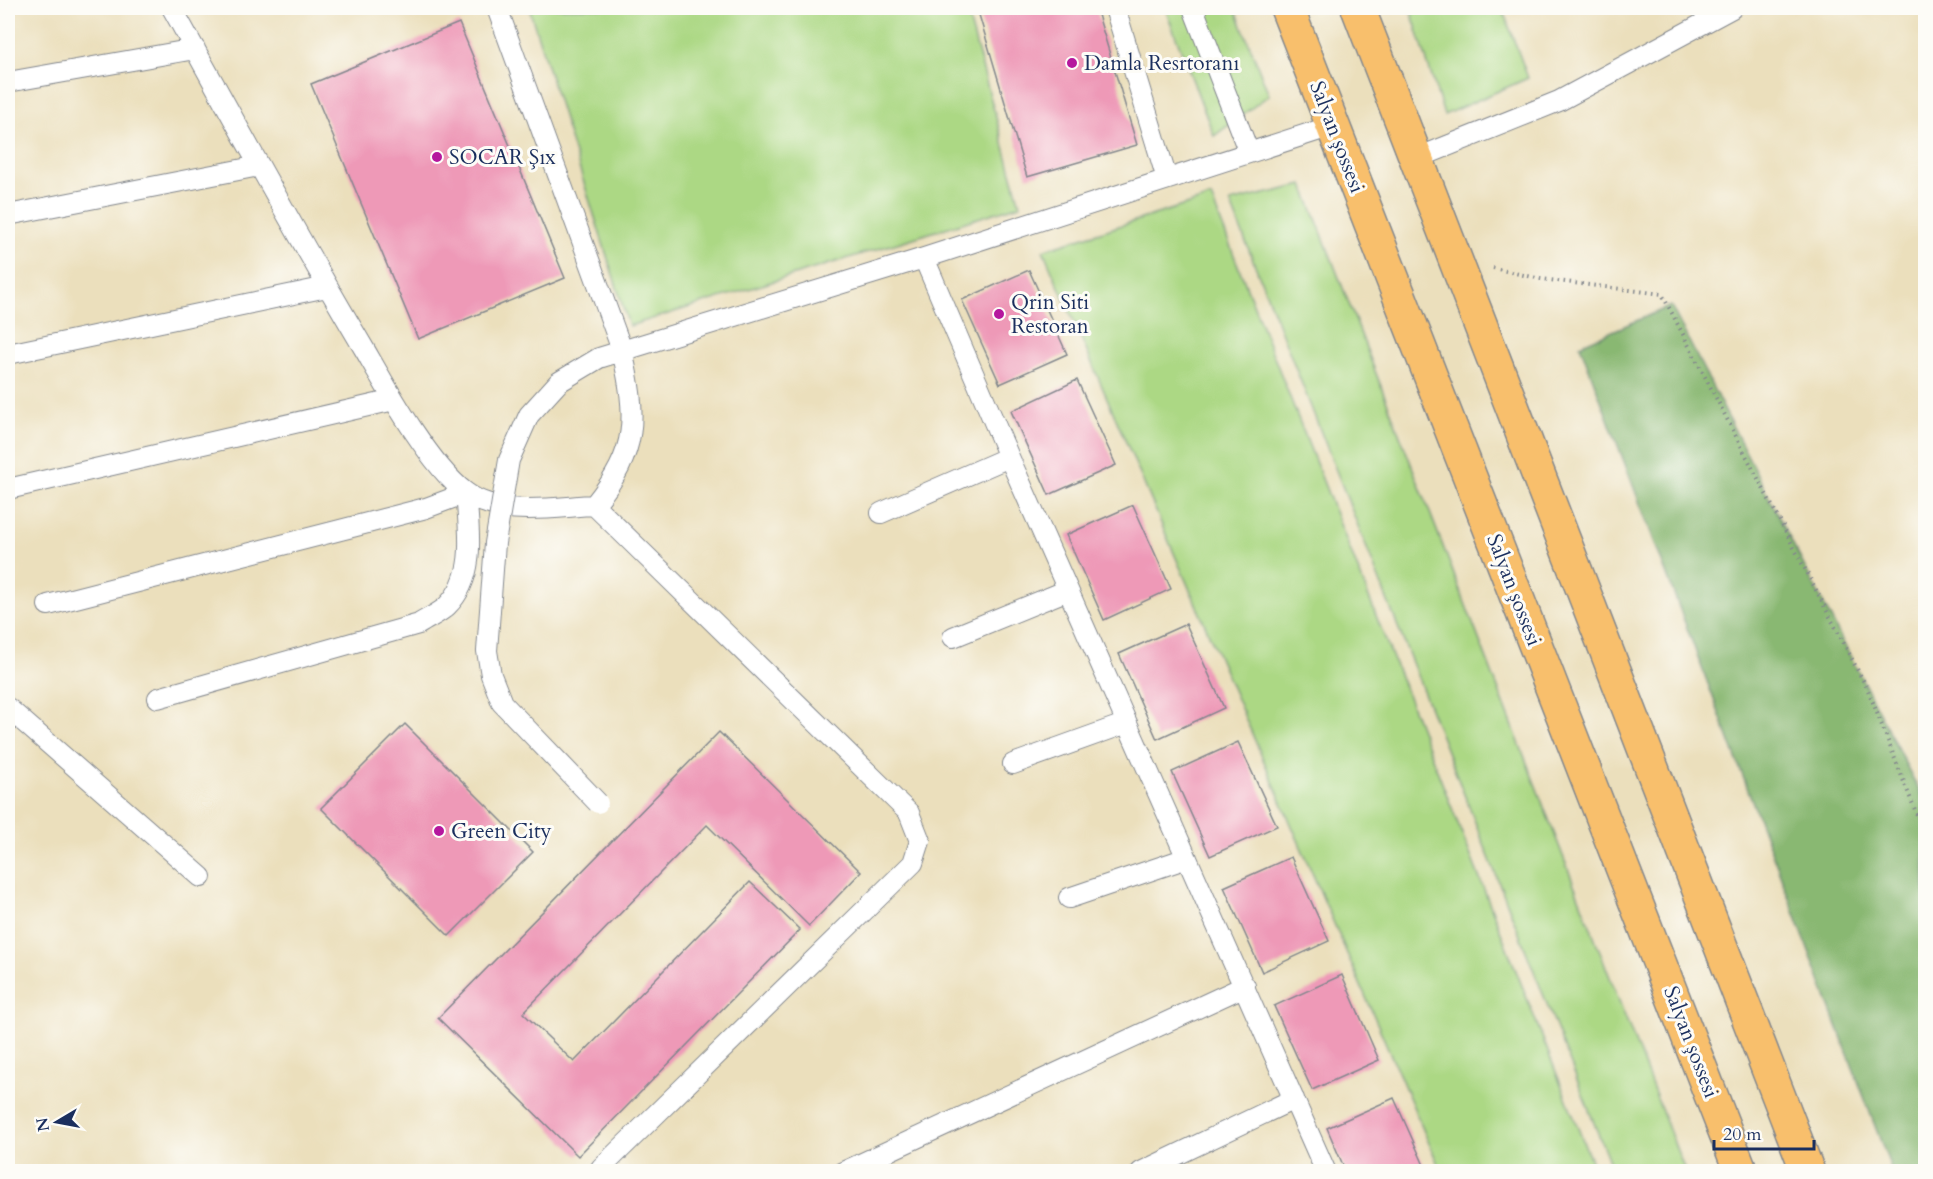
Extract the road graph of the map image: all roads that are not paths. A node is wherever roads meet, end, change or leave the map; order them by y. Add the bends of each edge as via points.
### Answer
1 (172, 8) edge
2 (497, 8) edge
3 (1115, 8) edge
4 (1193, 8) edge
5 (1287, 8) edge
6 (1359, 8) edge
7 (1732, 8) edge
8 (195, 49) junction
9 (8, 82) edge
10 (1332, 126) junction
11 (1249, 153) junction
12 (1415, 159) junction
13 (259, 166) junction
14 (1167, 179) junction
15 (8, 215) edge
16 (924, 258) junction
17 (327, 287) junction
18 (622, 350) junction
19 (8, 354) edge
20 (394, 399) junction
21 (1009, 457) junction
22 (8, 489) edge
23 (466, 493) junction
24 (594, 505) junction
25 (881, 513) dead end
26 (1068, 591) junction
27 (48, 606) dead end
28 (953, 637) dead end
29 (158, 698) dead end
30 (8, 708) edge
31 (1127, 723) junction
32 (1013, 764) dead end
33 (598, 803) dead end
34 (1187, 858) junction
35 (201, 877) dead end
36 (1069, 898) dead end
37 (1245, 986) junction
38 (1294, 1099) junction
39 (601, 1168) dead end
40 (843, 1172) edge
41 (1141, 1172) edge
42 (1326, 1172) edge
43 (1741, 1172) edge
44 (1808, 1172) edge

1 - 8 lane
2 - 18 lane
3 - 14 lane
4 - 11 lane
5 - 10 highway, Salyan şossesi
6 - 12 highway
7 - 12 lane via 1559,100
8 - 9 lane
8 - 13 lane
10 - 11 lane
10 - 43 highway, Salyan şossesi
11 - 14 lane
12 - 44 highway
13 - 15 lane
13 - 17 lane
14 - 16 lane
16 - 18 lane
16 - 21 lane
17 - 19 lane
17 - 20 lane
18 - 24 lane via 633,422 627,453 609,487
18 - 33 lane, bridge via 599,358 559,382 529,415 509,460 495,543 487,651 490,675 502,703
20 - 22 lane
20 - 23 lane via 446,473
21 - 25 lane
21 - 26 lane
23 - 24 lane via 510,508
23 - 27 lane via 426,508
23 - 29 lane via 470,553 462,587 446,607 419,624
24 - 39 lane via 909,813 920,841 913,863
26 - 28 lane
26 - 31 lane
30 - 35 lane
31 - 32 lane
31 - 34 lane
34 - 36 lane
34 - 37 lane
37 - 38 lane
37 - 40 lane
38 - 41 lane
38 - 42 lane

